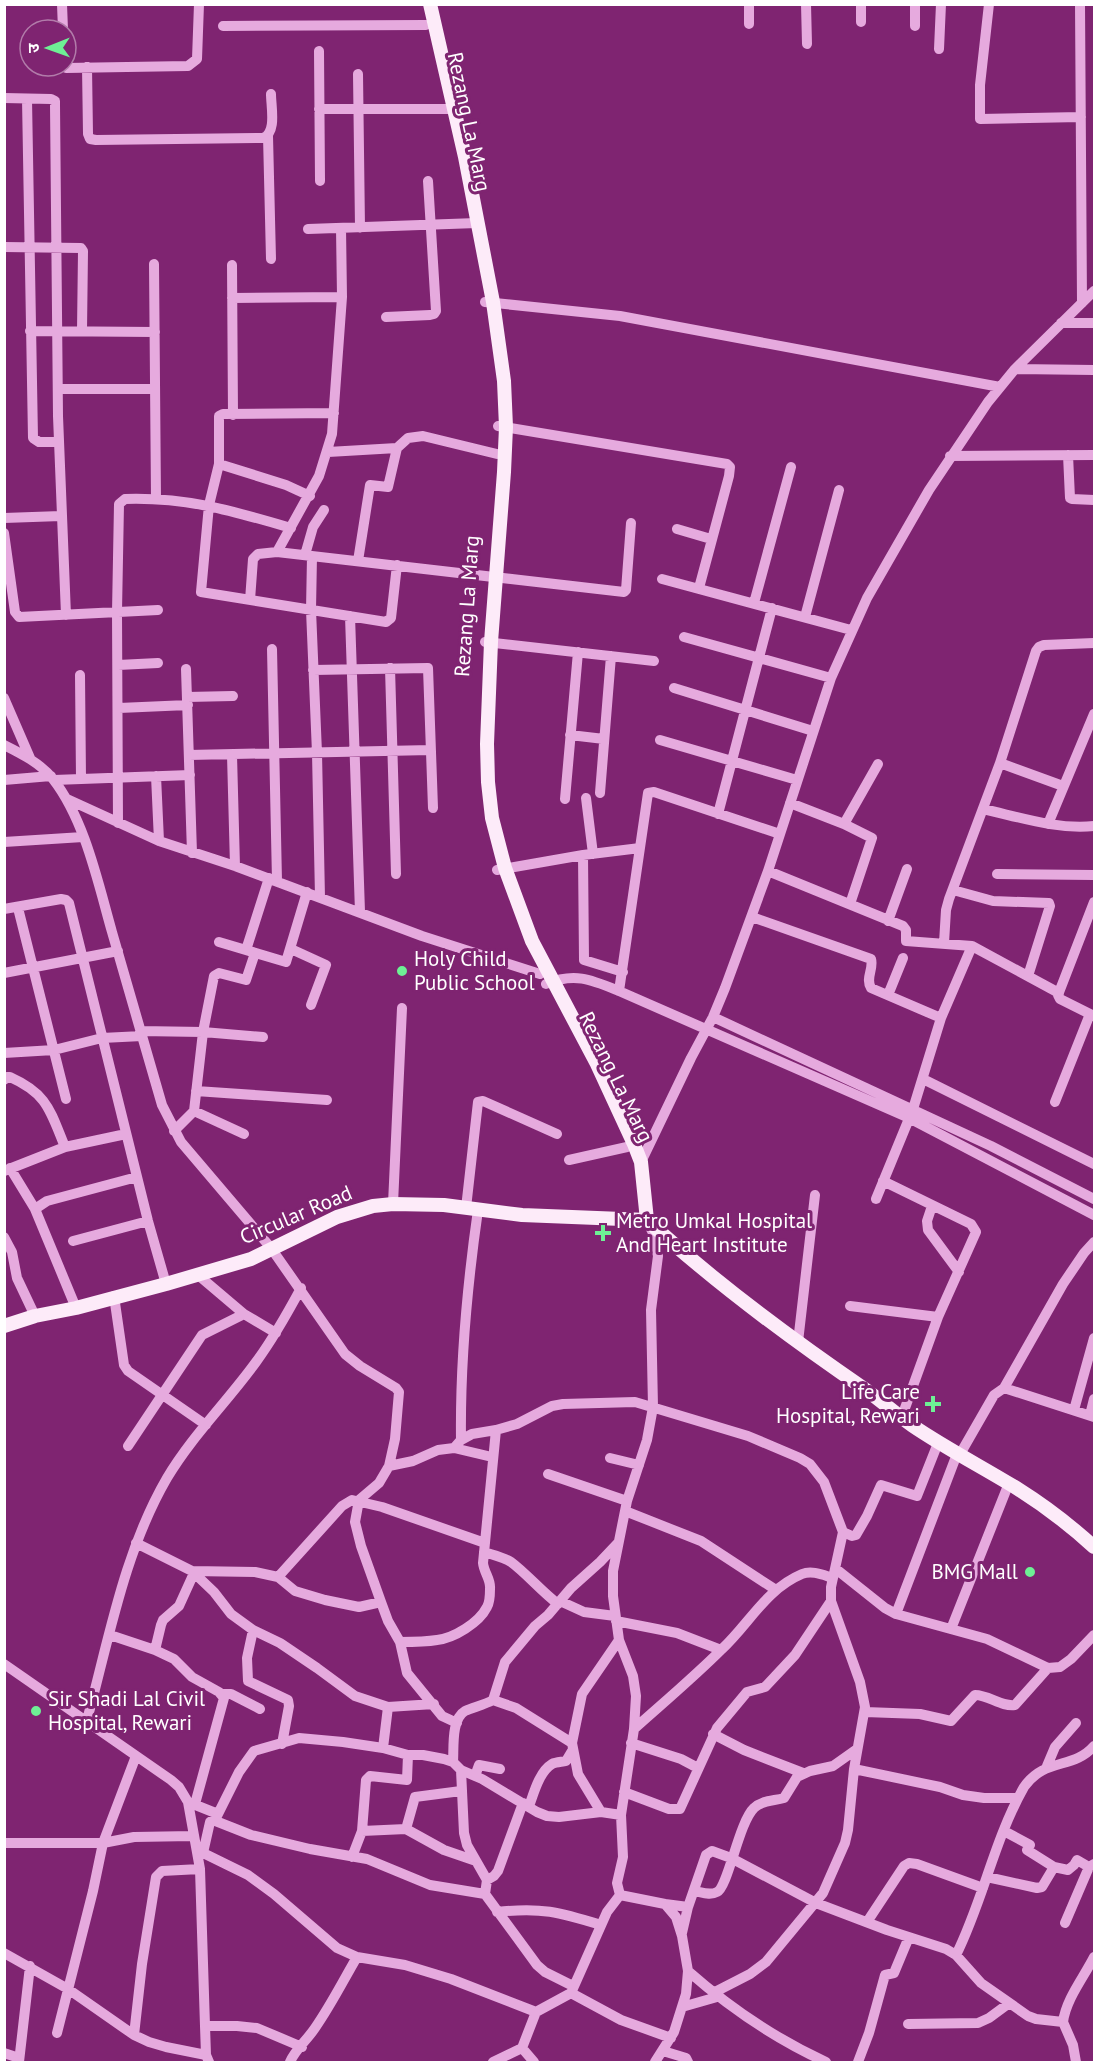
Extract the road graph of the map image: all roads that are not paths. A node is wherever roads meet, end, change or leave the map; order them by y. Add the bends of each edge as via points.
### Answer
1 (199, 4) edge
2 (421, 4) edge
3 (430, 4) edge
4 (748, 4) edge
5 (806, 4) edge
6 (861, 4) edge
7 (915, 4) edge
8 (940, 4) edge
9 (989, 4) edge
10 (1080, 4) edge
11 (861, 22) dead end
12 (749, 24) dead end
13 (426, 25) junction
14 (223, 26) dead end
15 (915, 26) dead end
16 (807, 44) dead end
17 (939, 49) dead end
18 (319, 51) dead end
19 (78, 67) edge
20 (87, 67) junction
21 (358, 74) dead end
22 (271, 94) dead end
23 (4, 98) edge
24 (27, 99) junction
25 (319, 109) junction
26 (359, 109) junction
27 (449, 109) junction
28 (1081, 117) junction
29 (268, 136) junction
30 (1081, 158) junction
31 (1095, 158) edge
32 (320, 181) dead end
33 (429, 181) dead end
34 (473, 223) junction
35 (430, 225) junction
36 (341, 228) junction
37 (360, 228) junction
38 (308, 229) dead end
39 (4, 247) edge
40 (28, 247) junction
41 (56, 247) junction
42 (271, 260) dead end
43 (154, 264) dead end
44 (232, 266) dead end
45 (1095, 291) edge
46 (342, 297) junction
47 (232, 298) junction
48 (489, 302) junction
49 (1082, 303) junction
50 (386, 318) dead end
51 (1061, 323) junction
52 (1095, 323) edge
53 (57, 330) junction
54 (30, 331) junction
55 (82, 331) junction
56 (155, 332) junction
57 (1015, 369) junction
58 (1095, 370) edge
59 (1000, 387) junction
60 (58, 389) junction
61 (155, 389) junction
62 (334, 413) junction
63 (233, 415) junction
64 (502, 426) junction
65 (59, 442) junction
66 (397, 448) junction
67 (328, 452) junction
68 (497, 454) junction
69 (1068, 455) junction
70 (1095, 455) edge
71 (950, 456) junction
72 (219, 464) junction
73 (791, 467) dead end
74 (839, 490) dead end
75 (310, 496) junction
76 (156, 499) junction
77 (1095, 500) edge
78 (210, 505) junction
79 (324, 510) dead end
80 (61, 516) junction
81 (4, 518) edge
82 (631, 523) dead end
83 (291, 528) junction
84 (677, 529) dead end
85 (4, 533) edge
86 (711, 539) junction
87 (278, 552) junction
88 (309, 555) junction
89 (358, 561) junction
90 (397, 565) junction
91 (494, 577) junction
92 (662, 579) dead end
93 (699, 588) junction
94 (250, 600) junction
95 (754, 603) junction
96 (772, 608) junction
97 (158, 610) dead end
98 (310, 610) junction
99 (117, 612) junction
100 (66, 615) junction
101 (350, 616) junction
102 (805, 617) junction
103 (851, 630) junction
104 (684, 637) dead end
105 (488, 642) junction
106 (1095, 644) edge
107 (272, 649) dead end
108 (578, 652) junction
109 (611, 656) junction
110 (759, 656) junction
111 (654, 661) dead end
112 (158, 663) dead end
113 (118, 666) junction
114 (390, 668) junction
115 (186, 669) dead end
116 (351, 669) junction
117 (313, 670) junction
118 (80, 675) dead end
119 (831, 678) junction
120 (674, 688) dead end
121 (233, 696) dead end
122 (4, 698) edge
123 (187, 701) junction
124 (119, 708) junction
125 (746, 710) junction
126 (1095, 714) edge
127 (813, 731) junction
128 (570, 735) junction
129 (604, 739) junction
130 (660, 740) dead end
131 (4, 745) edge
132 (431, 750) junction
133 (393, 751) junction
134 (354, 752) junction
135 (317, 753) junction
136 (232, 754) junction
137 (274, 754) junction
138 (189, 755) junction
139 (30, 758) junction
140 (733, 761) junction
141 (1000, 763) junction
142 (878, 764) dead end
143 (190, 775) junction
144 (156, 777) junction
145 (53, 778) junction
146 (118, 778) junction
147 (81, 779) junction
148 (4, 780) edge
149 (797, 780) junction
150 (1063, 786) junction
151 (600, 792) dead end
152 (586, 798) dead end
153 (67, 799) junction
154 (565, 799) dead end
155 (790, 803) junction
156 (433, 808) dead end
157 (983, 809) junction
158 (718, 814) junction
159 (118, 823) junction
160 (844, 824) junction
161 (1048, 824) junction
162 (1095, 826) edge
163 (780, 834) junction
164 (83, 837) junction
165 (4, 842) edge
166 (159, 842) junction
167 (640, 848) junction
168 (192, 853) junction
169 (588, 854) junction
170 (235, 866) junction
171 (501, 869) junction
172 (907, 869) dead end
173 (768, 871) junction
174 (396, 874) dead end
175 (997, 874) dead end
176 (1095, 875) edge
177 (273, 880) junction
178 (953, 890) junction
179 (307, 892) junction
180 (320, 897) junction
181 (1095, 902) edge
182 (850, 904) junction
183 (18, 908) junction
184 (4, 909) edge
185 (360, 912) junction
186 (752, 917) junction
187 (888, 921) junction
188 (219, 942) dead end
189 (944, 943) junction
190 (972, 946) junction
191 (291, 949) junction
192 (118, 951) junction
193 (251, 952) junction
194 (83, 958) junction
195 (903, 958) dead end
196 (584, 960) junction
197 (33, 968) junction
198 (623, 972) junction
199 (4, 973) edge
200 (1028, 976) junction
201 (577, 977) junction
202 (546, 979) junction
203 (619, 991) junction
204 (1059, 993) junction
205 (888, 995) junction
206 (311, 1005) dead end
207 (402, 1008) dead end
208 (1092, 1015) edge
209 (713, 1017) junction
210 (941, 1018) junction
211 (706, 1030) junction
212 (203, 1032) junction
213 (141, 1033) junction
214 (263, 1037) dead end
215 (102, 1038) junction
216 (579, 1038) junction
217 (54, 1050) junction
218 (4, 1053) edge
219 (923, 1078) junction
220 (4, 1080) edge
221 (196, 1091) junction
222 (66, 1099) dead end
223 (327, 1100) dead end
224 (1054, 1102) dead end
225 (194, 1111) junction
226 (911, 1113) junction
227 (174, 1131) junction
228 (126, 1134) junction
229 (244, 1134) dead end
230 (557, 1134) dead end
231 (66, 1147) junction
232 (627, 1147) junction
233 (569, 1160) dead end
234 (641, 1162) junction
235 (1095, 1164) edge
236 (7, 1170) edge
237 (137, 1177) junction
238 (883, 1181) junction
239 (643, 1183) junction
240 (815, 1195) dead end
241 (876, 1199) dead end
242 (1095, 1199) edge
243 (393, 1203) junction
244 (932, 1206) junction
245 (35, 1209) junction
246 (472, 1209) junction
247 (1095, 1215) edge
248 (648, 1220) junction
249 (148, 1221) junction
250 (4, 1237) edge
251 (73, 1241) dead end
252 (1095, 1242) edge
253 (271, 1248) junction
254 (1084, 1253) junction
255 (1095, 1258) edge
256 (959, 1272) junction
257 (198, 1275) junction
258 (166, 1284) junction
259 (301, 1288) junction
260 (114, 1296) junction
261 (850, 1306) dead end
262 (76, 1308) junction
263 (244, 1314) junction
264 (35, 1316) junction
265 (938, 1317) junction
266 (4, 1326) edge
267 (276, 1333) junction
268 (1095, 1338) edge
269 (798, 1342) junction
270 (1004, 1388) junction
271 (162, 1394) junction
272 (1095, 1399) edge
273 (653, 1407) junction
274 (1074, 1410) junction
275 (899, 1413) junction
276 (1092, 1416) edge
277 (206, 1425) junction
278 (496, 1430) junction
279 (938, 1443) junction
280 (458, 1444) junction
281 (128, 1446) dead end
282 (960, 1451) junction
283 (492, 1457) junction
284 (610, 1458) dead end
285 (639, 1465) junction
286 (389, 1466) junction
287 (548, 1474) dead end
288 (1009, 1483) junction
289 (917, 1496) junction
290 (359, 1500) junction
291 (626, 1506) junction
292 (937, 1506) junction
293 (843, 1532) junction
294 (1095, 1538) edge
295 (136, 1543) junction
296 (618, 1543) junction
297 (485, 1547) junction
298 (1095, 1547) edge
299 (193, 1572) junction
300 (834, 1574) junction
301 (278, 1577) junction
302 (776, 1590) junction
303 (831, 1601) junction
304 (381, 1602) junction
305 (559, 1603) junction
306 (896, 1614) junction
307 (615, 1619) junction
308 (951, 1629) junction
309 (253, 1630) junction
310 (110, 1635) junction
311 (1095, 1635) edge
312 (619, 1640) junction
313 (400, 1642) junction
314 (155, 1650) junction
315 (721, 1650) junction
316 (4, 1664) edge
317 (1048, 1668) junction
318 (222, 1694) junction
319 (493, 1700) junction
320 (434, 1704) junction
321 (388, 1707) junction
322 (260, 1709) dead end
323 (865, 1712) junction
324 (87, 1720) junction
325 (456, 1723) junction
326 (1076, 1723) dead end
327 (634, 1729) junction
328 (713, 1734) junction
329 (631, 1743) junction
330 (282, 1744) junction
331 (1095, 1746) edge
332 (572, 1747) junction
333 (383, 1748) junction
334 (857, 1749) junction
335 (408, 1755) junction
336 (136, 1756) junction
337 (457, 1766) junction
338 (1047, 1766) junction
339 (698, 1767) junction
340 (500, 1769) dead end
341 (854, 1769) junction
342 (803, 1773) junction
343 (475, 1776) junction
344 (461, 1791) junction
345 (624, 1792) junction
346 (1018, 1798) junction
347 (191, 1803) junction
348 (526, 1805) junction
349 (600, 1812) junction
350 (621, 1815) junction
351 (217, 1817) junction
352 (406, 1829) junction
353 (362, 1831) junction
354 (1004, 1831) junction
355 (193, 1836) junction
356 (4, 1843) edge
357 (103, 1843) junction
358 (200, 1851) junction
359 (352, 1857) junction
360 (731, 1858) junction
361 (476, 1861) junction
362 (1092, 1866) edge
363 (1054, 1867) junction
364 (200, 1869) junction
365 (987, 1877) junction
366 (487, 1880) junction
367 (983, 1888) junction
368 (694, 1891) junction
369 (485, 1894) junction
370 (620, 1895) junction
371 (816, 1903) junction
372 (665, 1904) junction
373 (688, 1907) junction
374 (497, 1912) junction
375 (867, 1922) junction
376 (1065, 1923) dead end
377 (601, 1925) junction
378 (682, 1933) junction
379 (909, 1937) junction
380 (4, 1953) edge
381 (956, 1955) junction
382 (357, 1957) junction
383 (1094, 1958) edge
384 (30, 1966) junction
385 (688, 1971) junction
386 (69, 1989) junction
387 (572, 1989) junction
388 (715, 1995) junction
389 (1008, 2004) junction
390 (682, 2007) junction
391 (536, 2012) junction
392 (1063, 2022) junction
393 (908, 2024) dead end
394 (205, 2026) junction
395 (57, 2033) dead end
396 (134, 2035) junction
397 (671, 2038) junction
398 (302, 2047) junction
399 (522, 2048) junction
400 (663, 2051) junction
401 (4, 2053) edge
402 (208, 2059) edge
403 (19, 2060) edge
404 (290, 2062) edge
405 (493, 2062) edge
406 (534, 2062) edge
407 (655, 2062) edge
408 (687, 2062) edge
409 (826, 2062) edge
410 (858, 2062) edge
411 (1076, 2062) edge

1 - 20 street via 199,50 194,63
2 - 13 main road, Rezang La Marg
3 - 27 main road, Rezang La Marg
4 - 12 street
5 - 16 street
6 - 11 street
7 - 15 street
8 - 17 street
9 - 28 street via 980,119
10 - 28 street
13 - 14 street
13 - 27 main road, Rezang La Marg
18 - 25 street
19 - 20 street
20 - 29 street via 90,139
21 - 26 street
22 - 29 street
23 - 24 street
24 - 40 street
24 - 41 street via 55,101
25 - 26 street
25 - 32 street
26 - 27 street
26 - 37 street
27 - 34 main road, Rezang La Marg
28 - 30 street
29 - 42 street
30 - 31 street
30 - 49 street
33 - 35 street
34 - 35 street
34 - 48 main road, Rezang La Marg
35 - 37 street
35 - 50 street via 434,314
36 - 37 street
36 - 38 street
36 - 46 street
39 - 40 street
40 - 41 street
40 - 54 street
41 - 53 street
41 - 55 street via 83,250
43 - 56 street
44 - 47 street
45 - 49 street
46 - 47 street
46 - 62 street
47 - 63 street
48 - 59 street via 620,316
48 - 64 main road, Rezang La Marg
49 - 51 street
51 - 52 street
51 - 57 street
53 - 54 street
53 - 55 street
53 - 60 street
54 - 65 street via 33,438 39,442
55 - 56 street
56 - 61 street
57 - 58 street
57 - 59 street
59 - 71 street
60 - 61 street
60 - 65 street
61 - 76 street
62 - 63 street
62 - 67 street
63 - 72 street via 219,416
64 - 68 main road, Rezang La Marg
64 - 86 street via 727,464 729,476
64 - 91 main road, Rezang La Marg
65 - 80 street
66 - 67 street
66 - 68 street via 408,438 423,436
66 - 89 street via 388,487 370,485
67 - 75 street
68 - 91 main road, Rezang La Marg
69 - 70 street
69 - 71 street
69 - 77 street via 1070,498
71 - 103 street
72 - 75 street
72 - 78 street
73 - 95 street
74 - 102 street
75 - 83 street
76 - 78 street
76 - 99 street via 125,499 119,504
78 - 83 street
78 - 94 street via 201,592
79 - 88 street via 313,527
80 - 81 street
80 - 100 street
82 - 91 street via 624,592
83 - 87 street
84 - 86 street
85 - 100 street via 17,615
86 - 93 street
87 - 88 street
87 - 94 street via 258,554 253,559
88 - 89 street
88 - 98 street
89 - 90 street
90 - 91 street
90 - 101 street via 389,621
91 - 105 main road, Rezang La Marg
92 - 93 street
93 - 95 street
94 - 98 street
95 - 96 street
96 - 102 street
96 - 110 street
97 - 99 street
98 - 101 street
98 - 117 street
99 - 100 street
99 - 113 street
101 - 116 street
102 - 103 street
103 - 119 street
104 - 110 street
105 - 108 street
105 - 171 main road, Rezang La Marg via 480,779 484,824
106 - 141 street via 1039,647
107 - 137 street
108 - 109 street
108 - 128 street
109 - 111 street
109 - 129 street
110 - 119 street
110 - 125 street
112 - 113 street
113 - 124 street
114 - 116 street
114 - 132 street via 428,668
114 - 133 street
115 - 123 street
116 - 117 street
116 - 134 street
117 - 135 street
118 - 147 street
119 - 127 street
120 - 125 street
121 - 123 street
122 - 139 street
123 - 124 street
123 - 138 street
124 - 146 street
125 - 127 street
125 - 140 street
126 - 150 street
127 - 149 street
128 - 129 street
128 - 154 street
129 - 151 street
130 - 140 street
131 - 139 street
132 - 133 street
132 - 156 street
133 - 134 street
133 - 174 street
134 - 135 street
134 - 185 street
135 - 137 street
135 - 180 street
136 - 137 street
136 - 138 street
136 - 170 street
137 - 177 street
138 - 143 street
139 - 145 street
140 - 149 street
140 - 158 street
141 - 150 street
141 - 157 street
142 - 160 street
143 - 144 street
143 - 168 street
144 - 146 street
144 - 166 street
145 - 147 street
145 - 148 street
145 - 153 street
146 - 147 street
146 - 159 street
149 - 155 street
150 - 161 street
152 - 169 street
153 - 159 street
153 - 164 street
155 - 160 street
155 - 163 street
157 - 161 street
157 - 178 street
158 - 163 street
158 - 167 street via 650,792 646,796
159 - 166 street
160 - 182 street via 872,840
161 - 162 street
163 - 173 street
164 - 165 street
164 - 192 street
166 - 168 street
167 - 169 street
167 - 198 street
168 - 170 street
169 - 171 street
169 - 196 street
170 - 177 street
171 - 202 main road, Rezang La Marg via 526,947
172 - 187 street
173 - 182 street
173 - 186 street
175 - 176 street
177 - 179 street
177 - 193 street
178 - 189 street via 946,910
178 - 200 street via 993,902 1050,903
179 - 180 street
179 - 191 street
180 - 185 street
181 - 204 street
182 - 187 street
183 - 184 street
183 - 194 street via 66,900
183 - 197 street
185 - 202 street
186 - 205 street via 871,959 869,985
186 - 209 street
187 - 189 street via 905,928 906,941
188 - 193 street
189 - 190 street
190 - 200 street
190 - 210 street
191 - 193 street via 286,962
191 - 206 street via 326,965
192 - 194 street
192 - 213 street
193 - 212 street via 246,980 219,973 214,976
194 - 197 street
194 - 215 street
195 - 205 street
196 - 198 street
196 - 201 street
197 - 199 street
197 - 217 street
198 - 203 street
200 - 204 street
201 - 202 street
201 - 203 street
202 - 216 main road, Rezang La Marg
203 - 211 street
204 - 208 street via 1060,999
205 - 210 street
207 - 243 street
208 - 224 street
209 - 211 street
209 - 226 street
210 - 219 street
211 - 226 street
211 - 234 street
212 - 213 street
212 - 214 street
212 - 221 street
213 - 215 street
213 - 227 street via 162,1105
215 - 217 street
215 - 228 street
216 - 232 main road, Rezang La Marg
216 - 234 main road, Rezang La Marg via 619,1108
217 - 218 street
217 - 222 street
219 - 226 street
219 - 235 street
220 - 231 street via 12,1078 38,1093
221 - 223 street
221 - 225 street
225 - 227 street
225 - 229 street
226 - 238 street
226 - 242 street
226 - 247 street
227 - 253 street
228 - 231 street
228 - 237 street
230 - 246 street via 478,1102
231 - 236 street
232 - 233 street
232 - 239 main road, Rezang La Marg
234 - 239 main road, Rezang La Marg
236 - 245 street
237 - 245 street via 47,1201
237 - 249 street
238 - 241 street
238 - 244 street
239 - 248 main road, Rezang La Marg
240 - 269 street
243 - 246 main road, Circular Road
243 - 253 main road, Circular Road via 337,1217
244 - 256 street via 928,1230
244 - 256 street via 975,1228
245 - 262 street
246 - 248 main road, Circular Road
246 - 280 street
248 - 269 main road
248 - 273 street via 658,1256 651,1310
249 - 251 street
249 - 258 street
250 - 264 street
252 - 254 street
253 - 257 main road, Circular Road via 251,1259
253 - 259 street
254 - 255 street
254 - 270 street
256 - 265 street
257 - 258 main road, Circular Road
257 - 263 street
258 - 260 main road, Circular Road
259 - 267 street
259 - 286 street via 345,1354 399,1392
260 - 262 main road, Circular Road
260 - 271 street via 124,1365
261 - 265 street
262 - 264 main road, Circular Road
263 - 267 street
263 - 271 street via 202,1335
264 - 266 main road, Circular Road
265 - 275 street
267 - 277 street
268 - 274 street
269 - 275 main road
270 - 274 street
270 - 282 street via 994,1395
271 - 277 street
271 - 281 street
272 - 276 street
273 - 278 street via 635,1402 563,1404
273 - 285 street
273 - 293 street via 748,1436 810,1464 824,1482
274 - 276 street
275 - 279 main road
275 - 282 main road
277 - 295 street via 167,1479
278 - 280 street via 472,1434
278 - 283 street
279 - 282 main road
279 - 289 street
280 - 283 street
280 - 286 street
282 - 288 main road
282 - 292 street
282 - 294 main road via 1027,1485
283 - 297 street
284 - 285 street
285 - 291 street
286 - 290 street via 379,1483
287 - 291 street
288 - 298 main road
288 - 308 street
289 - 292 street
289 - 293 street via 881,1485 856,1535
290 - 297 street
290 - 301 street via 342,1506
290 - 304 street via 355,1522
291 - 296 street
291 - 302 street via 702,1541
292 - 306 street
293 - 300 street
295 - 299 street
295 - 310 street
296 - 305 street
296 - 307 street via 613,1571
297 - 305 street via 513,1563
297 - 313 street via 484,1569 490,1581 486,1610 449,1637
299 - 301 street via 255,1572
299 - 309 street via 231,1614
299 - 314 street via 178,1606 161,1625
300 - 302 street via 807,1573
300 - 303 street
300 - 306 street
301 - 304 street via 295,1591 325,1600 360,1607
302 - 315 street
303 - 323 street via 862,1690
303 - 328 street via 790,1662 765,1687 747,1692
304 - 313 street
305 - 307 street
305 - 319 street via 505,1662
306 - 308 street
307 - 312 street
307 - 315 street via 677,1633
308 - 317 street via 987,1639
309 - 321 street via 280,1643 355,1695
309 - 330 street via 247,1658 248,1681 288,1700
310 - 314 street
310 - 324 street
311 - 317 street via 1066,1663
312 - 327 street via 633,1676
312 - 332 street via 582,1694
313 - 320 street via 407,1673
314 - 318 street
315 - 327 street
316 - 324 street
317 - 323 street via 1015,1705 975,1695 951,1721 920,1714
318 - 322 street via 231,1694
318 - 347 street via 224,1701
319 - 325 street via 462,1713
319 - 332 street via 516,1708
320 - 321 street
320 - 325 street via 442,1716
321 - 333 street
323 - 334 street
324 - 336 street
325 - 337 street
326 - 338 street via 1055,1747
327 - 329 street
328 - 339 street
328 - 342 street
329 - 339 street
329 - 345 street
330 - 333 street via 299,1738
330 - 351 street via 254,1751
331 - 338 street via 1079,1758
332 - 348 street via 566,1761 551,1764
332 - 349 street via 578,1774
333 - 335 street
334 - 341 street
334 - 342 street via 833,1766
335 - 337 street via 423,1755
335 - 353 street via 407,1780 370,1776 366,1780
336 - 347 street via 171,1780
336 - 357 street
337 - 343 street
337 - 344 street
338 - 346 street via 1029,1780
339 - 345 street via 677,1810
340 - 343 street via 479,1765
341 - 346 street via 963,1795
341 - 371 street via 847,1835 831,1879
342 - 360 street via 793,1780 784,1798 752,1810
343 - 348 street
344 - 352 street via 415,1797
344 - 361 street via 464,1833
345 - 350 street
346 - 354 street
347 - 351 street
347 - 355 street
348 - 349 street via 548,1816
348 - 366 street via 498,1871
349 - 350 street
350 - 370 street via 623,1857 617,1883
351 - 358 street via 210,1822
351 - 359 street via 251,1835
352 - 353 street
352 - 361 street via 444,1850
353 - 359 street
354 - 363 street via 1030,1845 1027,1850
354 - 365 street
355 - 357 street via 134,1837
355 - 358 street
356 - 357 street
357 - 386 street
358 - 364 street
358 - 382 street via 248,1875 337,1948
359 - 369 street via 430,1885
360 - 368 street via 720,1890
360 - 368 street via 708,1853
360 - 371 street
361 - 366 street
362 - 363 street via 1077,1860 1068,1870
362 - 376 street
363 - 365 street via 1042,1887 1037,1888
364 - 394 street
364 - 396 street via 162,1871 156,1877
365 - 367 street
366 - 369 street
367 - 375 street via 909,1863
367 - 381 street
368 - 373 street
369 - 374 street
370 - 372 street
370 - 377 street
371 - 375 street
371 - 388 street via 761,1967
372 - 373 street
372 - 378 street
373 - 378 street
374 - 377 street via 559,1912
374 - 387 street via 537,1965
375 - 379 street
377 - 387 street
378 - 385 street
379 - 381 street
379 - 410 street via 894,1973 885,1975
380 - 384 street
381 - 389 street via 981,1983
382 - 391 street via 405,1965 451,1979
382 - 398 street
383 - 392 street
384 - 386 street
384 - 403 street
385 - 388 street
385 - 390 street
386 - 395 street
386 - 396 street
387 - 391 street
387 - 397 street via 621,2019
388 - 390 street
388 - 409 street
389 - 392 street via 1031,2018
389 - 393 street via 978,2023
390 - 397 street
391 - 399 street
392 - 411 street
394 - 398 street via 257,2028
394 - 402 street
396 - 402 street
397 - 400 street
398 - 404 street
399 - 405 street
399 - 406 street
400 - 407 street
400 - 408 street via 686,2058
401 - 403 street

